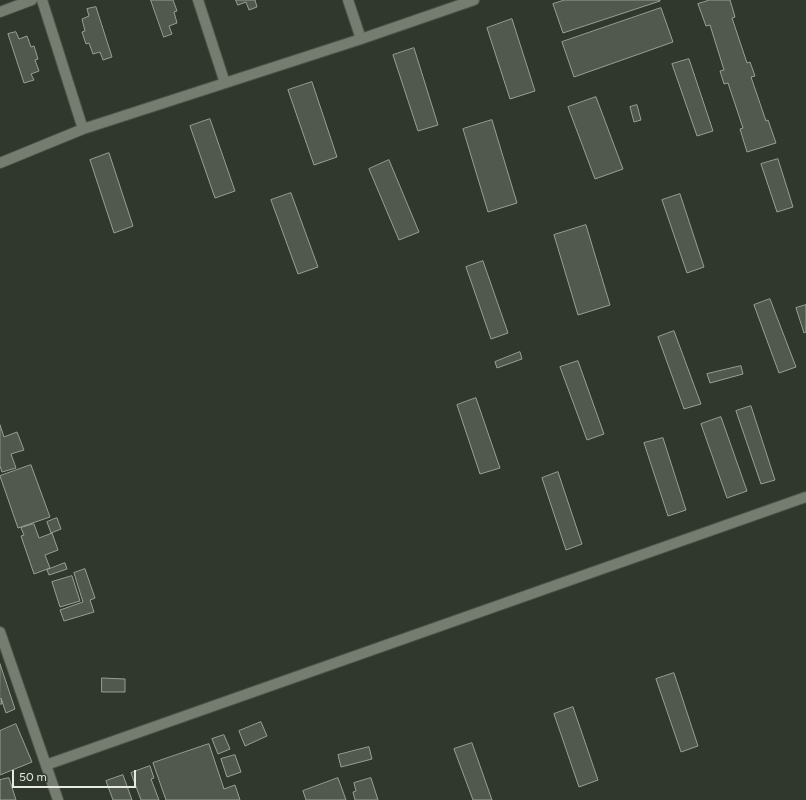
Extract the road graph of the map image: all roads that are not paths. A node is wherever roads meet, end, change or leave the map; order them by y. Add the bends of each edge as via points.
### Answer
1 (32, 0) edge
2 (42, 0) edge
3 (198, 0) edge
4 (348, 0) edge
5 (474, 0) edge
6 (0, 12) edge
7 (361, 39) junction
8 (225, 83) junction
9 (83, 129) junction
10 (0, 163) edge
11 (806, 497) edge
12 (0, 632) edge
13 (46, 765) junction
14 (58, 800) edge

1 - 6 lane
2 - 9 lane
3 - 8 lane
4 - 7 lane
5 - 7 lane
7 - 8 lane
8 - 9 lane
9 - 10 lane
11 - 13 lane
12 - 13 lane
13 - 14 lane

